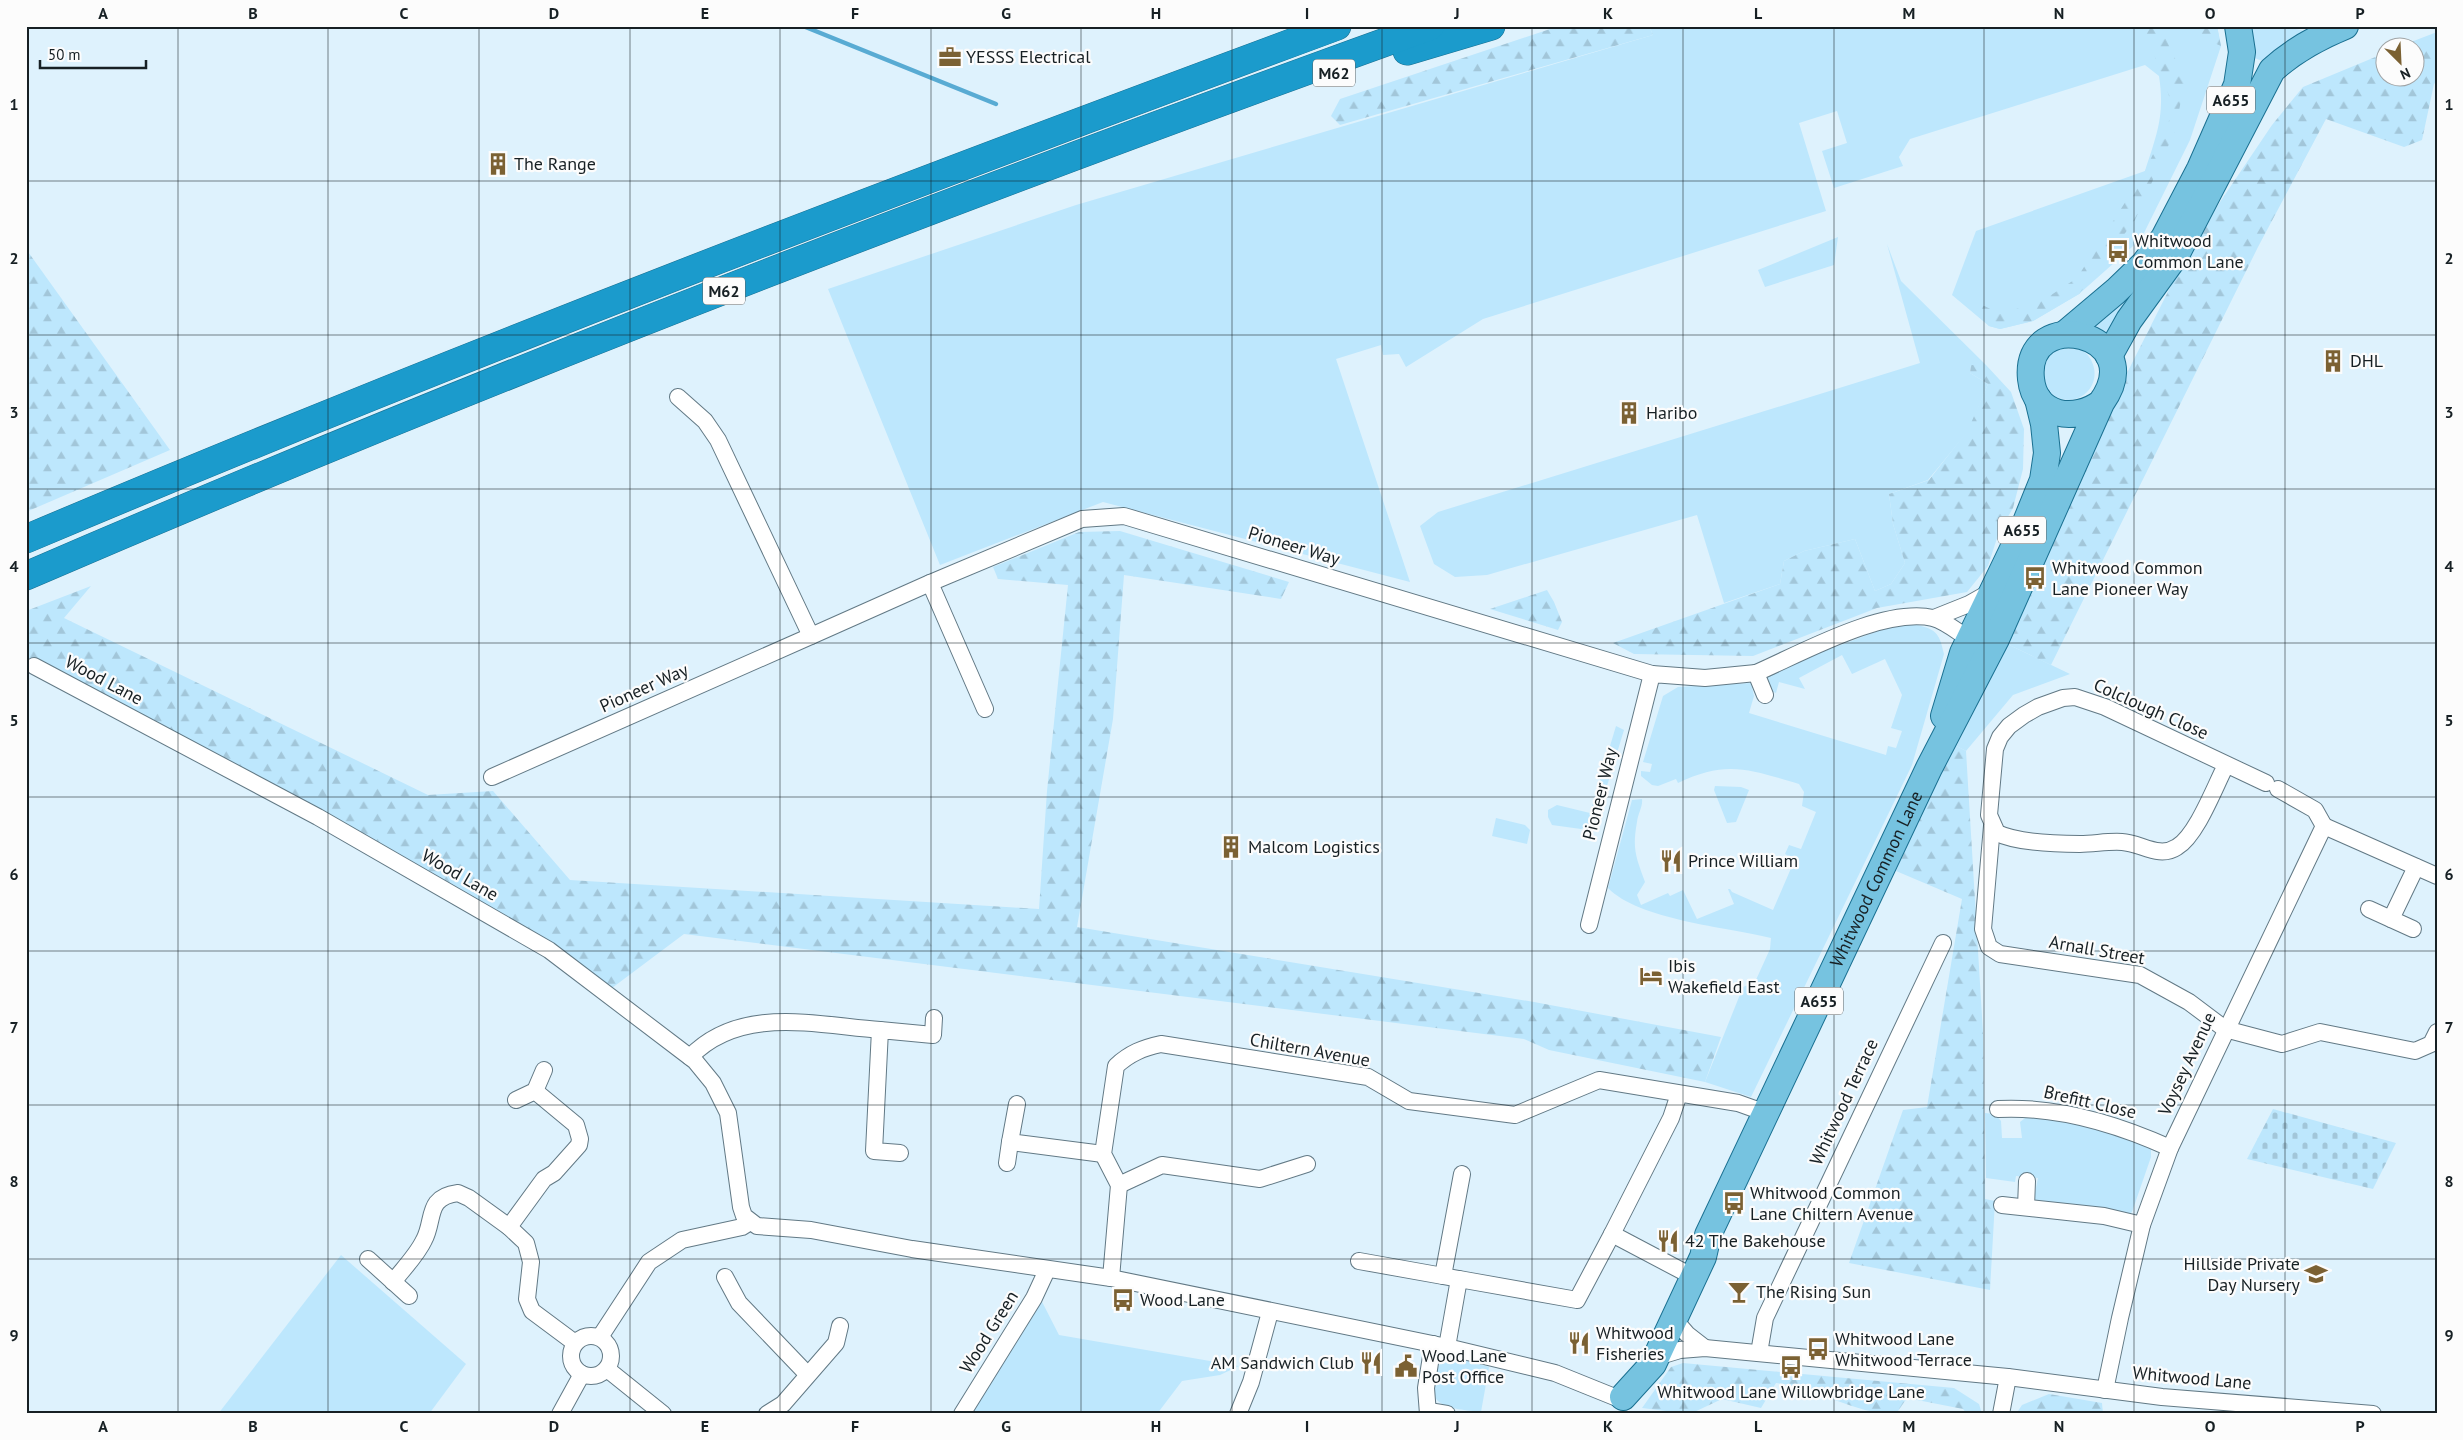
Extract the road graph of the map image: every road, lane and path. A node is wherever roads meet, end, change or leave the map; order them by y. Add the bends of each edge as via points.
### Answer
1 (1337, 26) edge
2 (1430, 26) edge
3 (1491, 26) edge
4 (2238, 26) edge
5 (2345, 26) edge
6 (1176, 119) junction
7 (2065, 334) junction
8 (2109, 356) junction
9 (678, 397) dead end
10 (2038, 399) junction
11 (2101, 403) junction
12 (26, 539) edge
13 (26, 576) edge
14 (930, 583) junction
15 (1992, 591) junction
16 (2005, 614) junction
17 (1934, 618) junction
18 (811, 636) junction
19 (1962, 640) junction
20 (34, 666) dead end
21 (1756, 673) junction
22 (1652, 674) junction
23 (1765, 695) dead end
24 (985, 709) dead end
25 (2226, 765) junction
26 (1930, 768) junction
27 (492, 777) dead end
28 (1992, 826) junction
29 (2324, 826) junction
30 (2416, 867) junction
31 (2437, 876) edge
32 (2369, 909) dead end
33 (2391, 919) junction
34 (1589, 925) dead end
35 (2413, 929) dead end
36 (1944, 949) dead end
37 (2006, 955) joint
38 (934, 1018) dead end
39 (2225, 1029) junction
40 (880, 1030) junction
41 (2437, 1032) edge
42 (690, 1057) junction
43 (544, 1070) dead end
44 (535, 1090) junction
45 (1679, 1094) junction
46 (516, 1100) dead end
47 (1017, 1104) dead end
48 (1998, 1109) dead end
49 (1766, 1113) junction
50 (1010, 1142) junction
51 (2170, 1148) junction
52 (900, 1153) dead end
53 (1103, 1154) junction
54 (1007, 1163) dead end
55 (1307, 1164) dead end
56 (1462, 1174) dead end
57 (2027, 1181) dead end
58 (1119, 1185) junction
59 (2002, 1205) dead end
60 (2026, 1207) junction
61 (750, 1222) junction
62 (2142, 1225) junction
63 (509, 1227) junction
64 (1612, 1234) junction
65 (1708, 1235) junction
66 (368, 1260) dead end
67 (1359, 1261) dead end
68 (1047, 1270) junction
69 (1684, 1272) junction
70 (725, 1277) dead end
71 (1111, 1278) junction
72 (1451, 1278) junction
73 (393, 1282) junction
74 (408, 1296) dead end
75 (1270, 1312) junction
76 (840, 1326) dead end
77 (600, 1337) junction
78 (1667, 1340) junction
79 (574, 1343) junction
80 (1440, 1346) junction
81 (1705, 1348) junction
82 (1759, 1353) junction
83 (607, 1368) junction
84 (582, 1374) junction
85 (807, 1374) junction
86 (2008, 1377) junction
87 (2105, 1390) junction
88 (1620, 1404) edge
89 (1429, 1412) edge
90 (560, 1414) edge
91 (663, 1414) edge
92 (767, 1414) edge
93 (962, 1414) edge
94 (1238, 1414) edge
95 (1447, 1414) edge
96 (2002, 1414) edge
97 (2373, 1414) edge

1 - 12 highway, M62 via 958,166 645,287
2 - 6 highway, M62
3 - 6 highway, M62
4 - 7 main road, A655 via 2242,52 2237,85 2200,169 2164,238 2144,264
5 - 8 main road, A655 via 2290,54 2272,70 2176,255 2129,320
6 - 13 highway, M62 via 926,212 617,333 310,456
7 - 8 main road via 2091,338
7 - 10 main road, A655 via 2045,343 2033,360 2031,382
8 - 11 main road, A655 via 2112,381
9 - 18 street via 705,421 718,440
10 - 11 main road via 2049,409 2076,415 2090,412
10 - 15 main road, Whitwood Common Lane / A655 via 2047,453 2043,480
11 - 16 main road, Whitwood Common Lane / A655
14 - 18 street, Pioneer Way
14 - 22 street, Pioneer Way via 1082,519 1124,516
14 - 24 street
15 - 17 street, Pioneer Way
15 - 19 main road, Whitwood Common Lane / A655
16 - 19 street via 1986,634
16 - 26 main road, Whitwood Common Lane / A655 via 1963,706
17 - 19 street, Pioneer Way
17 - 21 street, Pioneer Way via 1910,616 1883,621
18 - 27 street, Pioneer Way
19 - 26 main road, Whitwood Common Lane / A655
20 - 42 street, Wood Lane via 318,817 549,950
21 - 22 street, Pioneer Way via 1705,678
21 - 23 street
22 - 34 street, Pioneer Way
25 - 28 street via 2193,828 2178,847 2168,852 2123,842 2079,844 2009,838 1997,833
25 - 28 street, Colclough Close via 2105,707 2075,697 2063,698 2024,715 2000,737 1995,749 1989,816
25 - 29 street, Colclough Close via 2315,810
26 - 49 main road, Whitwood Common Lane / A655
28 - 37 street, Colclough Close via 1983,929 1989,947
29 - 30 street
29 - 39 street, Voysey Avenue
30 - 31 street
30 - 33 street
32 - 33 street
33 - 35 street
36 - 82 street, Whitwood Terrace via 1765,1318
37 - 39 street, Arnall Street via 2140,974 2189,1002
38 - 40 street via 933,1034
39 - 41 street via 2282,1044 2320,1032 2415,1051 2430,1044
39 - 51 street, Voysey Avenue
40 - 42 street via 763,1022 739,1027 710,1039
40 - 52 street via 874,1152
42 - 61 street, Wood Lane via 713,1083 728,1113 741,1207
43 - 44 street
44 - 46 street
44 - 63 street via 576,1125 580,1139 554,1173 544,1179
45 - 49 street, Chiltern Avenue via 1738,1103
45 - 53 street, Chiltern Avenue via 1599,1080 1515,1115 1409,1101 1368,1078 1161,1044 1136,1051 1116,1066
45 - 64 street via 1671,1118
47 - 50 street
48 - 51 street, Brefitt Close via 2049,1111 2091,1120 2138,1134
49 - 65 main road, Whitwood Common Lane / A655
50 - 53 street
50 - 54 street
51 - 62 street, Voysey Avenue
53 - 58 street
55 - 58 street via 1260,1179 1162,1165
56 - 72 street
57 - 60 street
58 - 71 street
59 - 60 street
60 - 62 street via 2104,1216
61 - 68 street via 757,1226 810,1230
61 - 77 street via 742,1227 682,1240 649,1262
62 - 87 street, Voysey Avenue
63 - 73 street via 469,1198 458,1193 450,1194 434,1207 425,1240
63 - 79 street via 529,1250 527,1300 532,1311
64 - 69 street
64 - 72 street via 1577,1300
65 - 69 main road, Whitwood Common Lane / A655 via 1697,1244
65 - 78 main road, Whitwood Common Lane / A655 via 1703,1257
66 - 73 street
67 - 72 street
68 - 71 street
68 - 93 street, Wood Green via 1034,1298
69 - 78 main road, Whitwood Common Lane / A655
70 - 85 street via 739,1303
71 - 75 street
72 - 80 street
73 - 74 street
75 - 80 street
75 - 94 street via 1251,1382
76 - 85 street via 836,1344
77 - 79 street via 586,1336
77 - 83 street via 612,1351
78 - 81 street
78 - 81 street, Whitwood Lane via 1680,1350
78 - 88 main road, Whitwood Common Lane / A655
79 - 84 street via 570,1356
80 - 88 street via 1555,1373
80 - 89 street via 1426,1388
81 - 82 street, Whitwood Lane
82 - 86 street, Whitwood Lane
83 - 84 street via 596,1376
83 - 91 street
84 - 90 street
85 - 92 street via 783,1404
86 - 87 street, Whitwood Lane
86 - 96 street
87 - 97 street, Whitwood Lane
89 - 95 street

